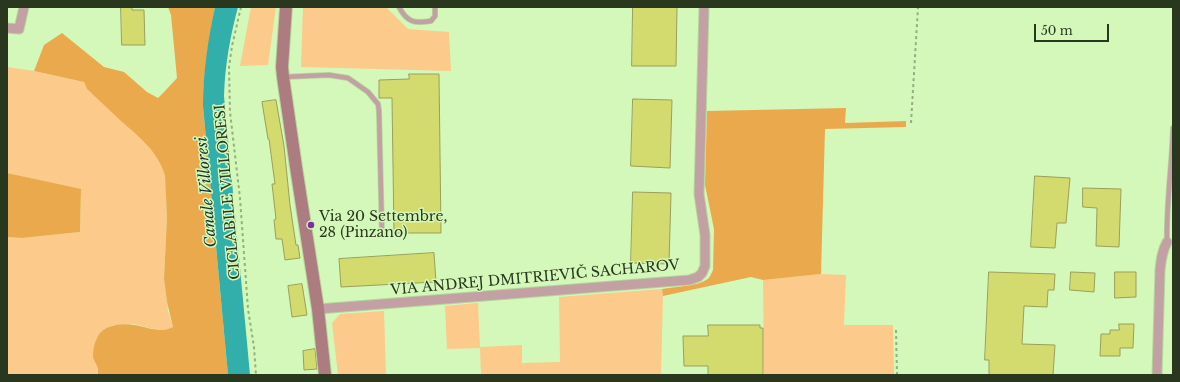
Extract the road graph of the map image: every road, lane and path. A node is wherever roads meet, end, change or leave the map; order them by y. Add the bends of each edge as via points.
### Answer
1 (24, 7) edge
2 (241, 7) edge
3 (286, 7) edge
4 (399, 7) edge
5 (435, 7) edge
6 (704, 7) edge
7 (918, 7) edge
8 (7, 28) edge
9 (283, 77) junction
10 (910, 123) dead end
11 (1173, 128) edge
12 (382, 236) dead end
13 (1167, 242) joint
14 (318, 309) junction
15 (896, 330) dead end
16 (256, 375) edge
17 (326, 375) edge
18 (897, 375) edge
19 (1157, 375) edge

1 - 8 street via 19,29
2 - 16 path, CICLABILE VILLORESI via 229,67 230,112
3 - 9 street
4 - 5 lane via 405,17 412,22 422,23 431,22 435,16
6 - 14 street, VIA ANDREJ DMITRIEVIČ SACHAROV via 699,194 705,235 705,266 698,277 689,280
7 - 10 path
9 - 12 lane via 329,75 348,78 368,92 378,104
9 - 14 street
11 - 13 lane
13 - 19 street via 1161,255
14 - 17 street
15 - 18 path

